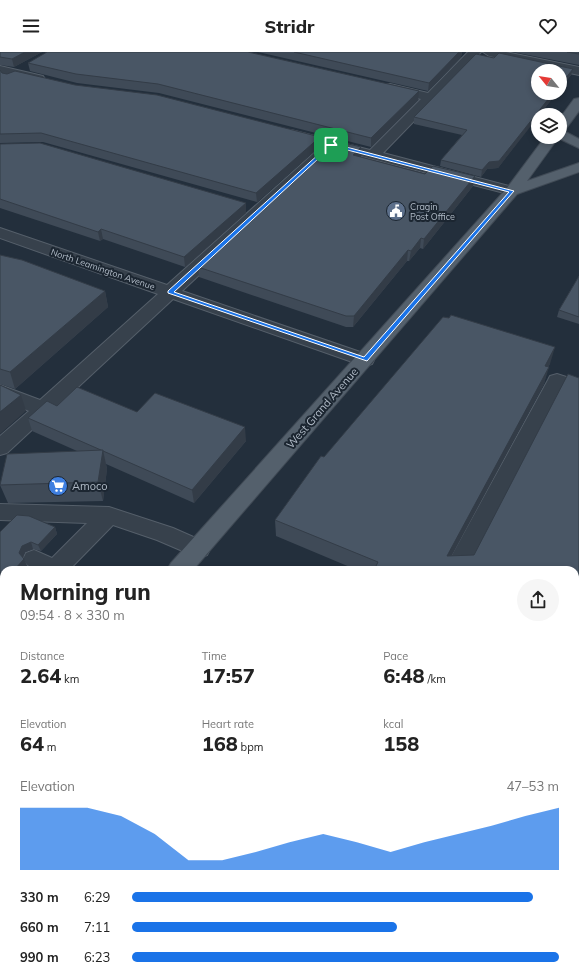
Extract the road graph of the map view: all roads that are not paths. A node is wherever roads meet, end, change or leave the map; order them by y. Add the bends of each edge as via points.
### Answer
1 (475, 52) edge
2 (489, 52) edge
3 (30, 65) edge
4 (0, 70) edge
5 (579, 71) edge
6 (14, 74) junction
7 (48, 81) edge
8 (0, 82) edge
9 (376, 85) edge
10 (430, 97) junction
11 (579, 102) edge
12 (567, 118) edge
13 (279, 130) edge
14 (567, 138) edge
15 (547, 144) edge
16 (579, 144) edge
17 (331, 145) junction
18 (373, 155) junction
19 (579, 167) edge
20 (512, 191) junction
21 (0, 233) edge
22 (170, 292) junction
23 (365, 360) junction
24 (579, 388) edge
25 (0, 391) edge
26 (43, 409) junction
27 (0, 448) edge
28 (0, 512) edge
29 (109, 515) junction
30 (199, 549) junction
31 (34, 559) dead end
32 (56, 566) edge
33 (64, 566) edge
34 (183, 566) edge
35 (458, 566) edge

1 - 10 street
2 - 5 street
3 - 6 street
4 - 6 street
6 - 7 street
6 - 8 street
9 - 10 street
10 - 18 street
11 - 12 main road
13 - 17 street
14 - 16 main road
15 - 20 main road
17 - 18 street
17 - 22 street via 252,208
18 - 20 street
19 - 20 main road, West Grand Avenue
20 - 23 main road, West Grand Avenue
21 - 22 street, North Leamington Avenue
22 - 23 street, North Leamington Avenue
22 - 26 street
23 - 30 main road, West Grand Avenue
24 - 35 street via 557,380
25 - 26 street
26 - 27 street
28 - 29 street
29 - 30 street via 165,534
29 - 33 street
30 - 34 main road, West Grand Avenue
31 - 32 street

